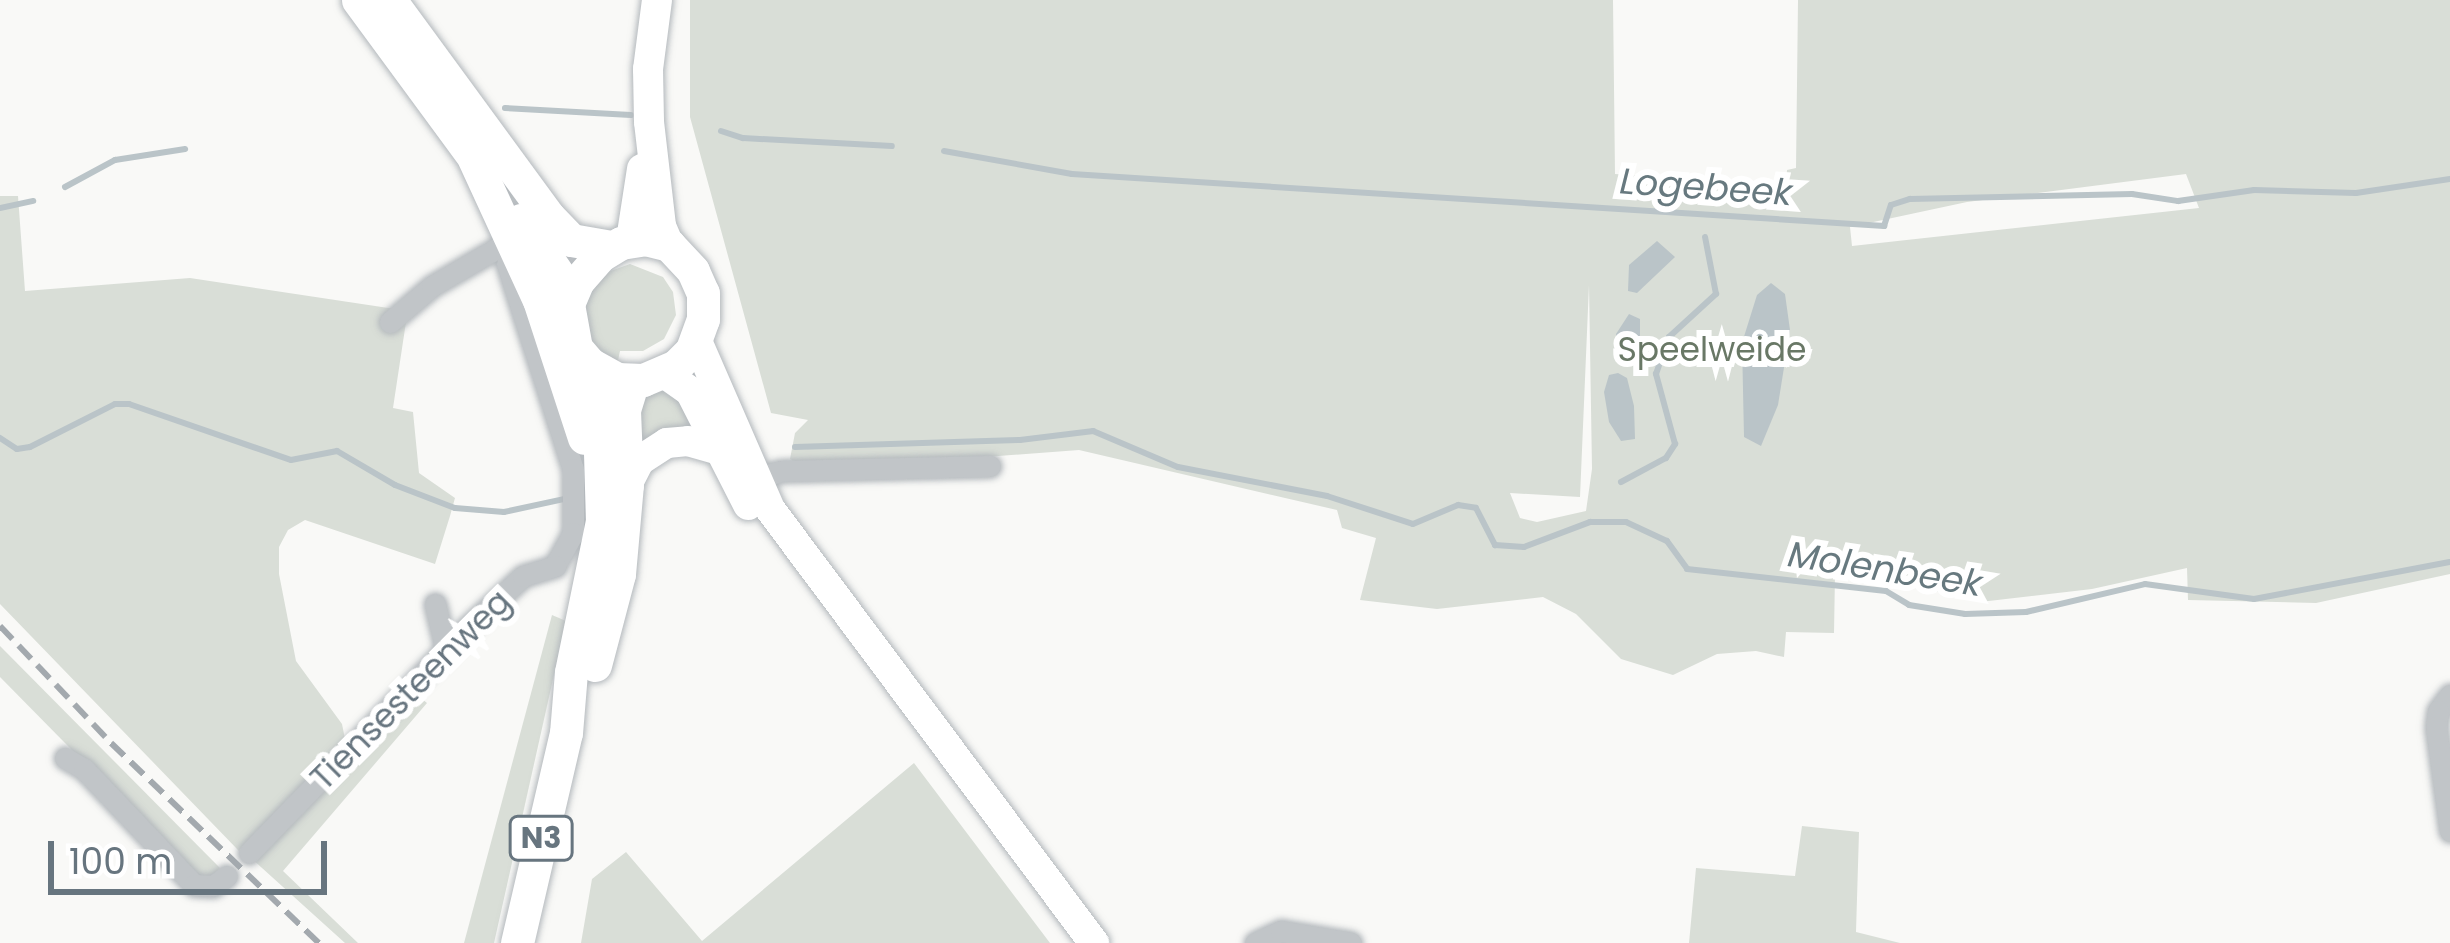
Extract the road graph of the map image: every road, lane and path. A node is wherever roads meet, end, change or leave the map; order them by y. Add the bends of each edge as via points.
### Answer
1 (358, 0) edge
2 (391, 0) edge
3 (657, 0) edge
4 (650, 122) junction
5 (480, 174) junction
6 (621, 243) junction
7 (669, 245) junction
8 (499, 247) junction
9 (571, 293) junction
10 (390, 322) dead end
11 (697, 341) junction
12 (590, 364) junction
13 (649, 377) junction
14 (719, 450) junction
15 (990, 466) dead end
16 (746, 482) junction
17 (627, 485) junction
18 (593, 559) junction
19 (555, 566) junction
20 (588, 600) junction
21 (434, 604) dead end
22 (446, 650) junction
23 (2450, 695) edge
24 (566, 733) junction
25 (65, 758) dead end
26 (2450, 831) edge
27 (249, 853) dead end
28 (220, 881) dead end
29 (517, 943) edge
30 (1094, 943) edge
31 (1255, 943) edge
32 (1351, 943) edge

1 - 5 main road, N3
2 - 6 main road via 561,230 592,248
3 - 4 main road
4 - 6 main road
4 - 7 main road
5 - 8 street
5 - 9 main road, N3
5 - 18 main road via 515,242 575,405
6 - 7 main road
6 - 9 main road
7 - 11 main road via 699,281 705,304
8 - 10 street
8 - 19 street via 573,469 573,533
9 - 12 main road, N3 via 572,338
11 - 13 main road
11 - 16 main road
12 - 13 main road via 616,379
12 - 18 main road, N3 via 602,475
13 - 14 main road via 690,391
13 - 17 main road, N3 via 624,410
14 - 16 main road
14 - 17 main road via 667,443 639,461
15 - 16 street via 782,471
16 - 30 main road via 772,542 880,682 944,746
17 - 24 main road, N3 via 612,608
18 - 20 main road, N3
19 - 20 street
19 - 22 street, Tiensesteenweg via 524,576
20 - 24 main road, N3
21 - 22 street
22 - 27 street, Tiensesteenweg
23 - 26 street via 2436,727
24 - 29 main road, N3
25 - 28 street via 194,885
31 - 32 street via 1281,931

